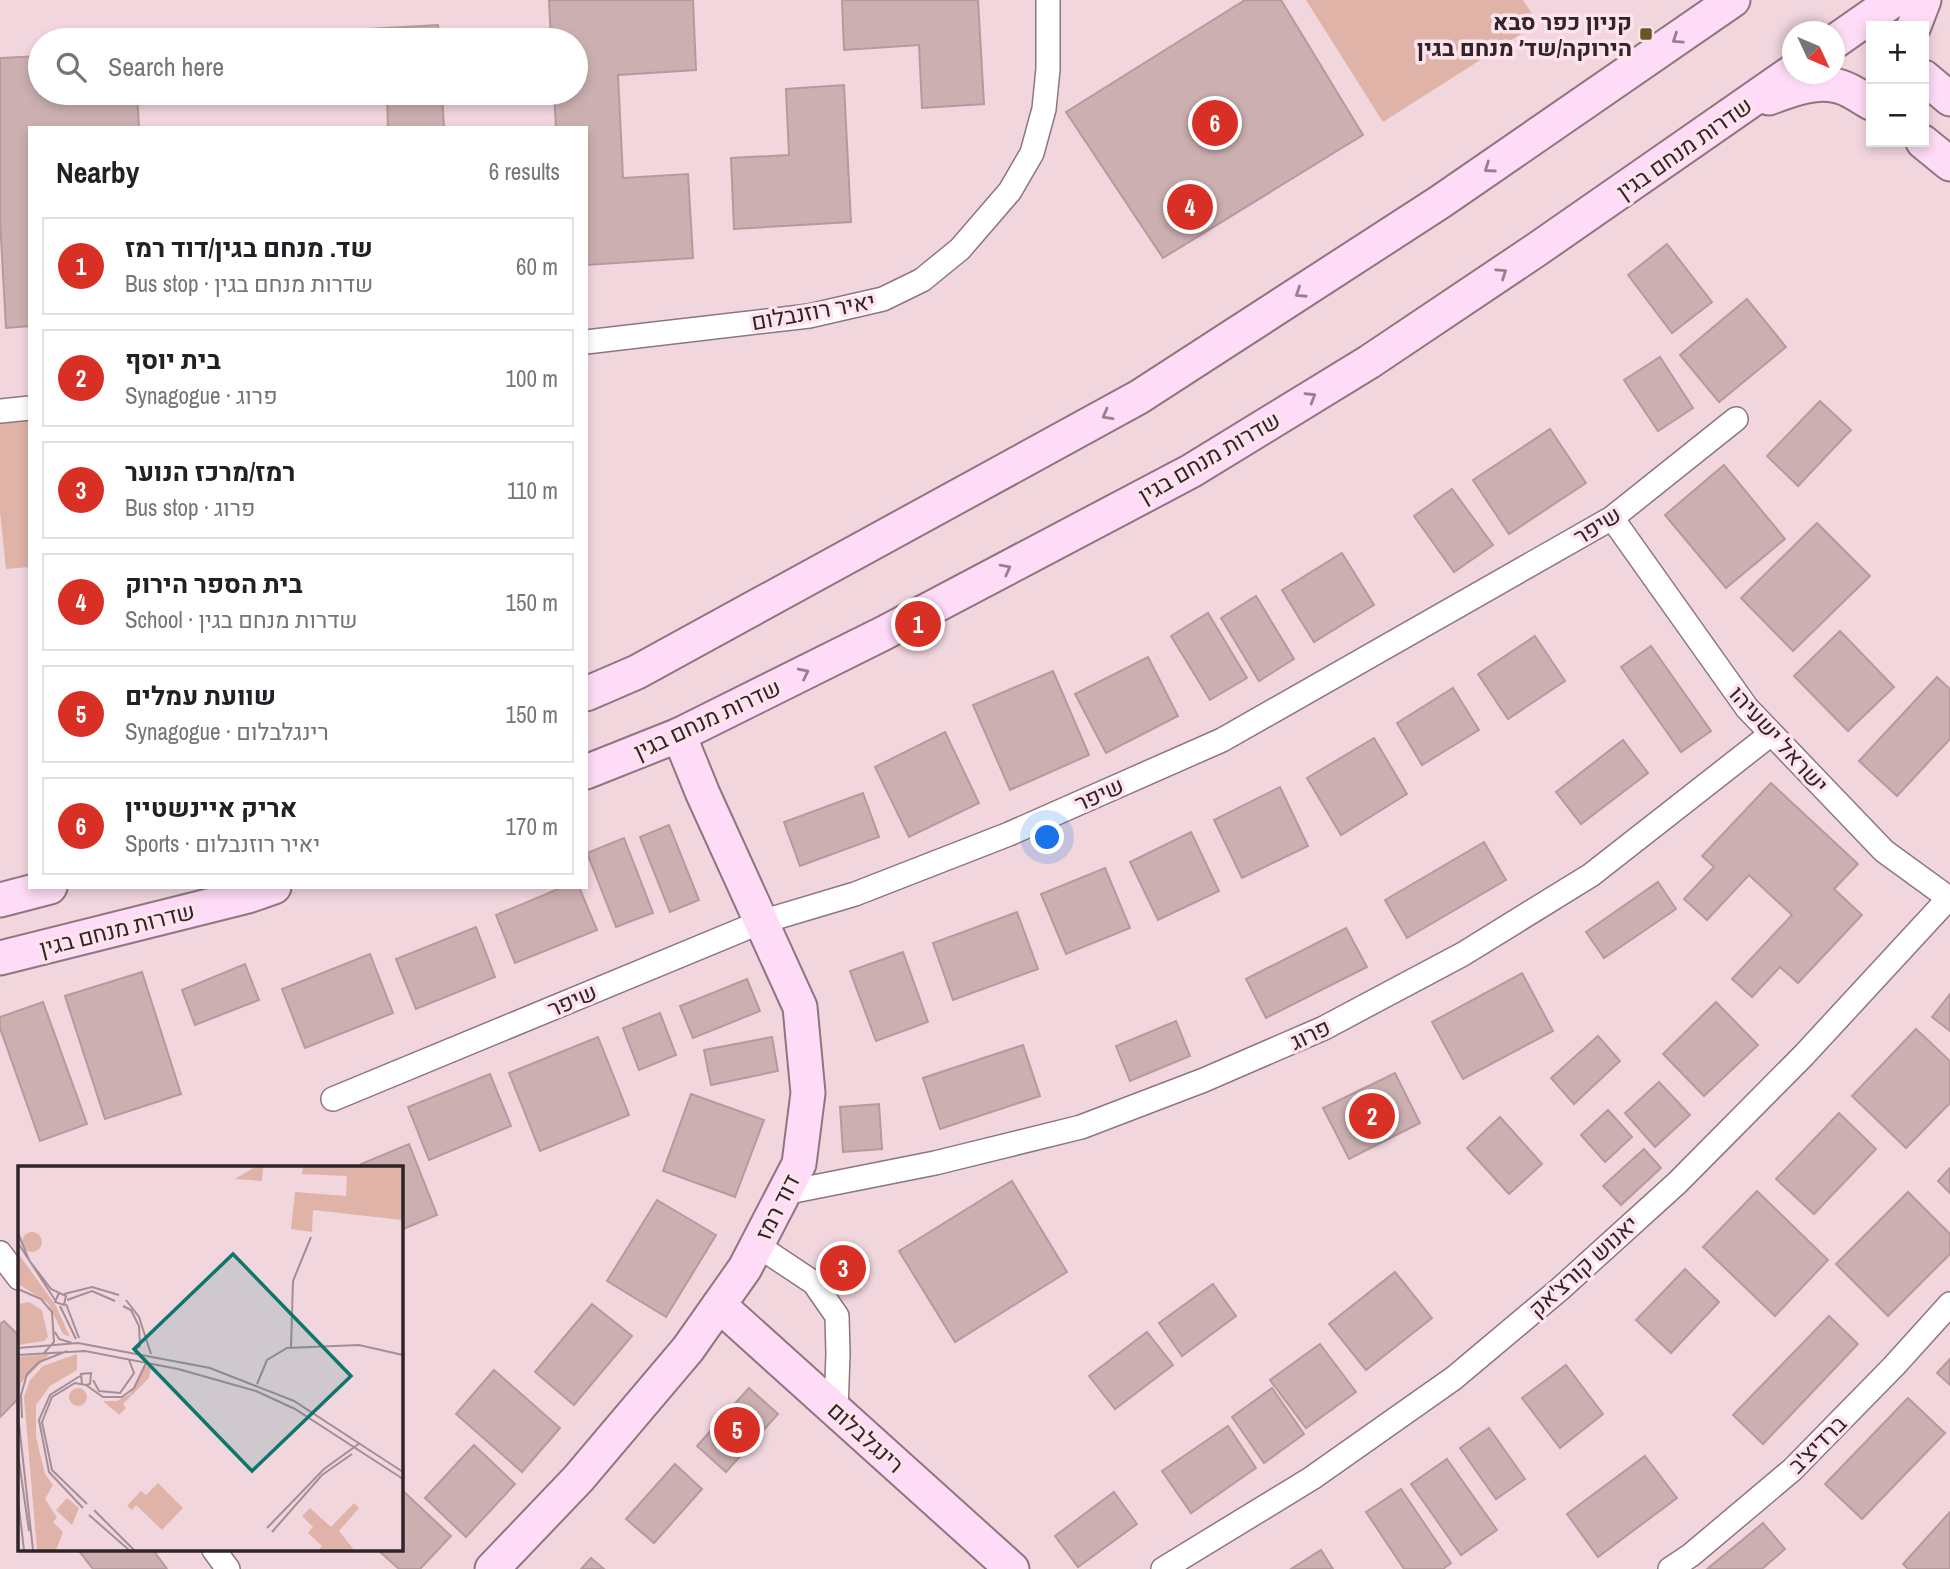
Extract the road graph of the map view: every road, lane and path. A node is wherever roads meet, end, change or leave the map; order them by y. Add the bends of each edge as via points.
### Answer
1 (1048, 0) edge
2 (1894, 0) edge
3 (1924, 0) edge
4 (1720, 6) edge
5 (1916, 21) edge
6 (1845, 35) edge
7 (1782, 80) edge
8 (1929, 81) edge
9 (1950, 99) edge
10 (1866, 100) edge
11 (1740, 110) junction
12 (1929, 147) edge
13 (1950, 164) edge
14 (588, 342) edge
15 (28, 408) edge
16 (0, 411) edge
17 (1736, 419) dead end
18 (1612, 518) junction
19 (588, 693) edge
20 (1771, 734) junction
21 (679, 735) junction
22 (588, 771) edge
23 (42, 889) edge
24 (268, 889) edge
25 (1950, 898) edge
26 (0, 900) edge
27 (761, 922) junction
28 (0, 958) edge
29 (333, 1099) dead end
30 (784, 1193) junction
31 (757, 1245) junction
32 (0, 1253) edge
33 (18, 1277) edge
34 (1950, 1304) edge
35 (719, 1305) junction
36 (836, 1410) junction
37 (215, 1552) edge
38 (228, 1569) edge
39 (492, 1569) edge
40 (1012, 1569) edge
41 (1163, 1569) edge
42 (1670, 1569) edge

1 - 14 street, יאיר רוזנבלום via 1044,109 1032,153 1010,191 960,248 922,280 883,299 809,316
2 - 6 main road
3 - 5 main road
4 -> 19 main road via 1440,202 1139,397 636,672
7 - 11 main road, שדרות מנחם בגין
8 - 9 main road
10 - 11 main road via 1840,86 1817,85 1789,90
21 -> 11 main road, שדרות מנחם בגין via 884,634 1191,471 1369,362
12 - 13 main road
15 - 16 street
17 - 18 street, שיפר
18 - 20 street, ישראל ישעיהו via 1747,708
18 - 27 street, שיפר via 1222,740 996,839 856,894
20 - 25 street, ישראל ישעיהו via 1884,851
20 - 30 street, פרוג via 1591,875 1463,954 1324,1028 1081,1127
21 - 22 main road, שדרות מנחם בגין
21 - 27 main road, דוד רמז
23 - 26 main road
24 - 28 main road, שדרות מנחם בגין
25 - 41 street, יאנוש קורצ'אק via 1678,1183 1560,1289 1454,1378 1312,1478
27 - 29 street, שיפר
27 - 30 main road, דוד רמז via 800,1007 808,1093 799,1164
30 - 31 main road, דוד רמז
31 - 35 main road, דוד רמז
31 - 36 street via 814,1283 837,1315
32 - 33 street
34 - 42 street, ברדיצ'ב via 1792,1469
35 - 36 main road, רינגלבלום
35 - 39 main road, דוד רמז via 688,1349 578,1479
36 - 40 main road, רינגלבלום
37 - 38 street

